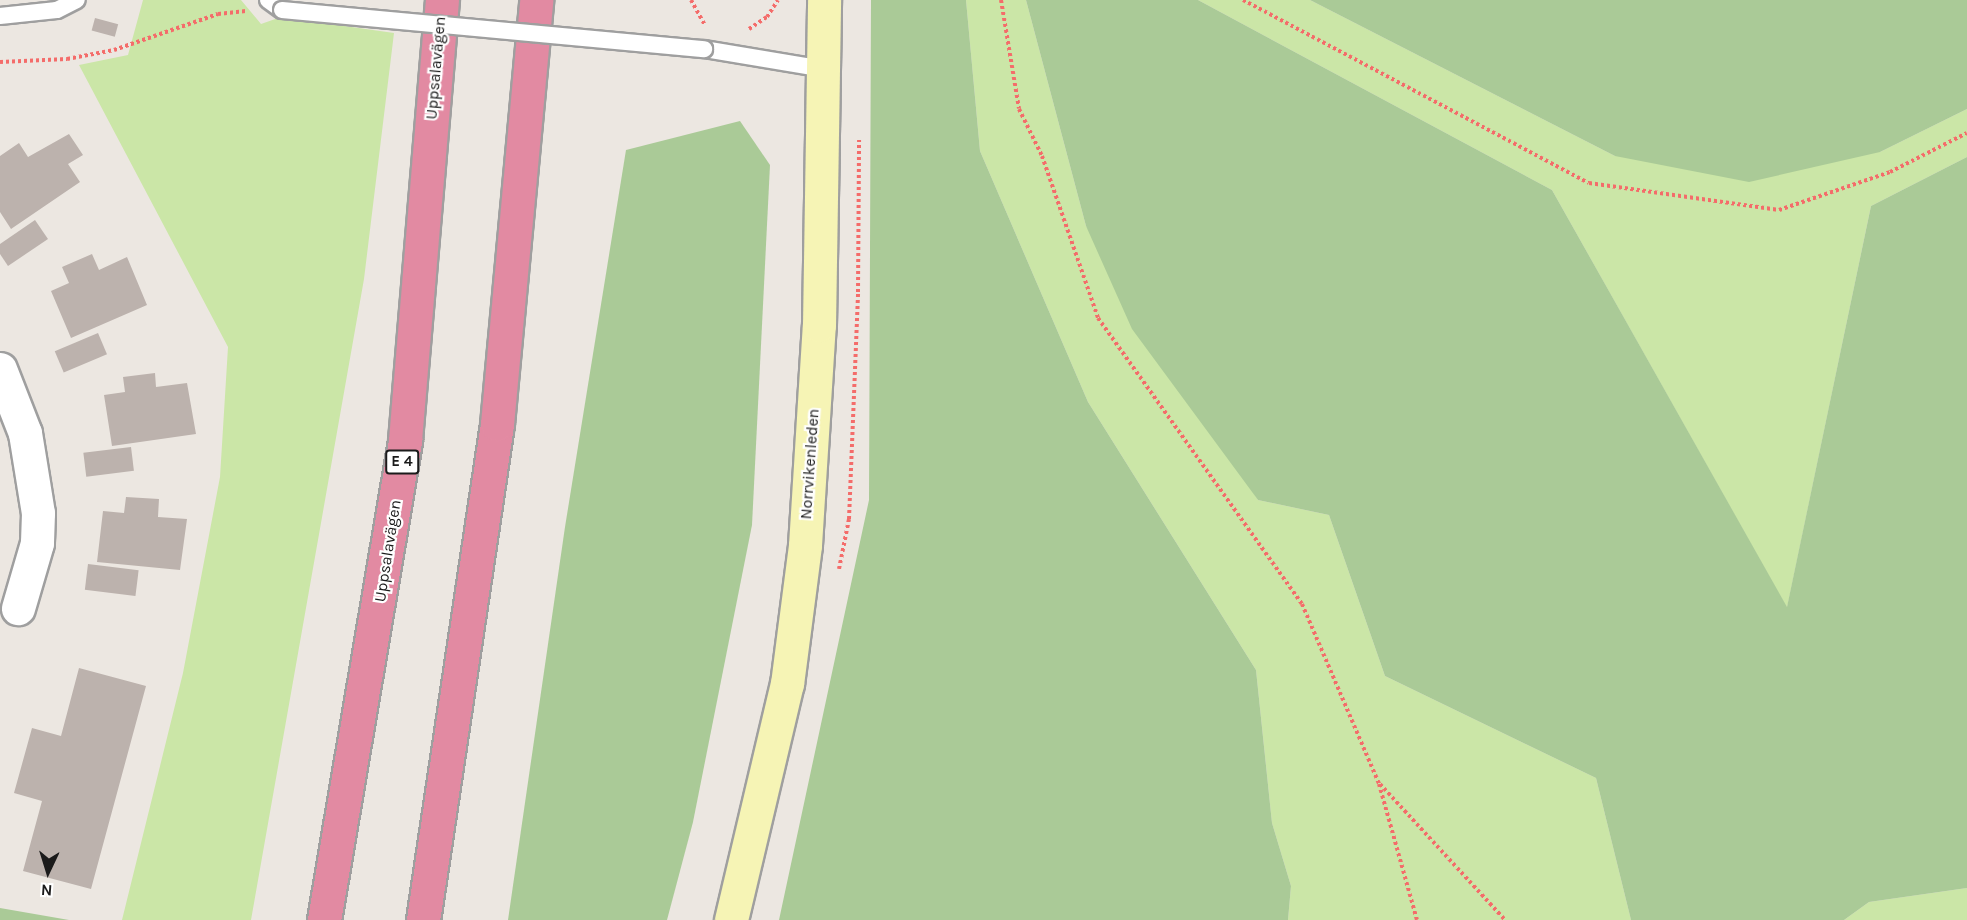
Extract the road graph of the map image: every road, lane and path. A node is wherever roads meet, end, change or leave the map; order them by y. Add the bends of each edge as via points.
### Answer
1 (77, 0) edge
2 (268, 0) edge
3 (442, 0) edge
4 (536, 0) edge
5 (778, 0) edge
6 (824, 0) edge
7 (1001, 0) edge
8 (1243, 0) edge
9 (282, 10) junction
10 (0, 16) edge
11 (744, 33) dead end
12 (0, 62) edge
13 (825, 69) junction
14 (1967, 133) edge
15 (0, 369) edge
16 (18, 608) dead end
17 (1380, 784) junction
18 (324, 920) edge
19 (423, 920) edge
20 (731, 920) edge
21 (1417, 920) edge
22 (1505, 920) edge

1 - 10 lane via 57,10
2 - 9 lane
3 - 18 highway, Uppsalavägen / E 4 via 405,440
4 - 19 highway via 497,424
5 - 11 path via 767,17
6 - 13 main road, Norrvikenleden
7 - 17 path via 1018,109 1041,156 1098,318 1302,604
8 - 14 path via 1589,183 1779,210 1890,172
9 - 12 path via 218,14 139,43 67,59
9 - 13 lane, bridge via 704,49
13 - 20 main road, Norrvikenleden via 819,325 805,545 787,684
15 - 16 street via 25,433 38,513 38,543
17 - 21 path
17 - 22 path

